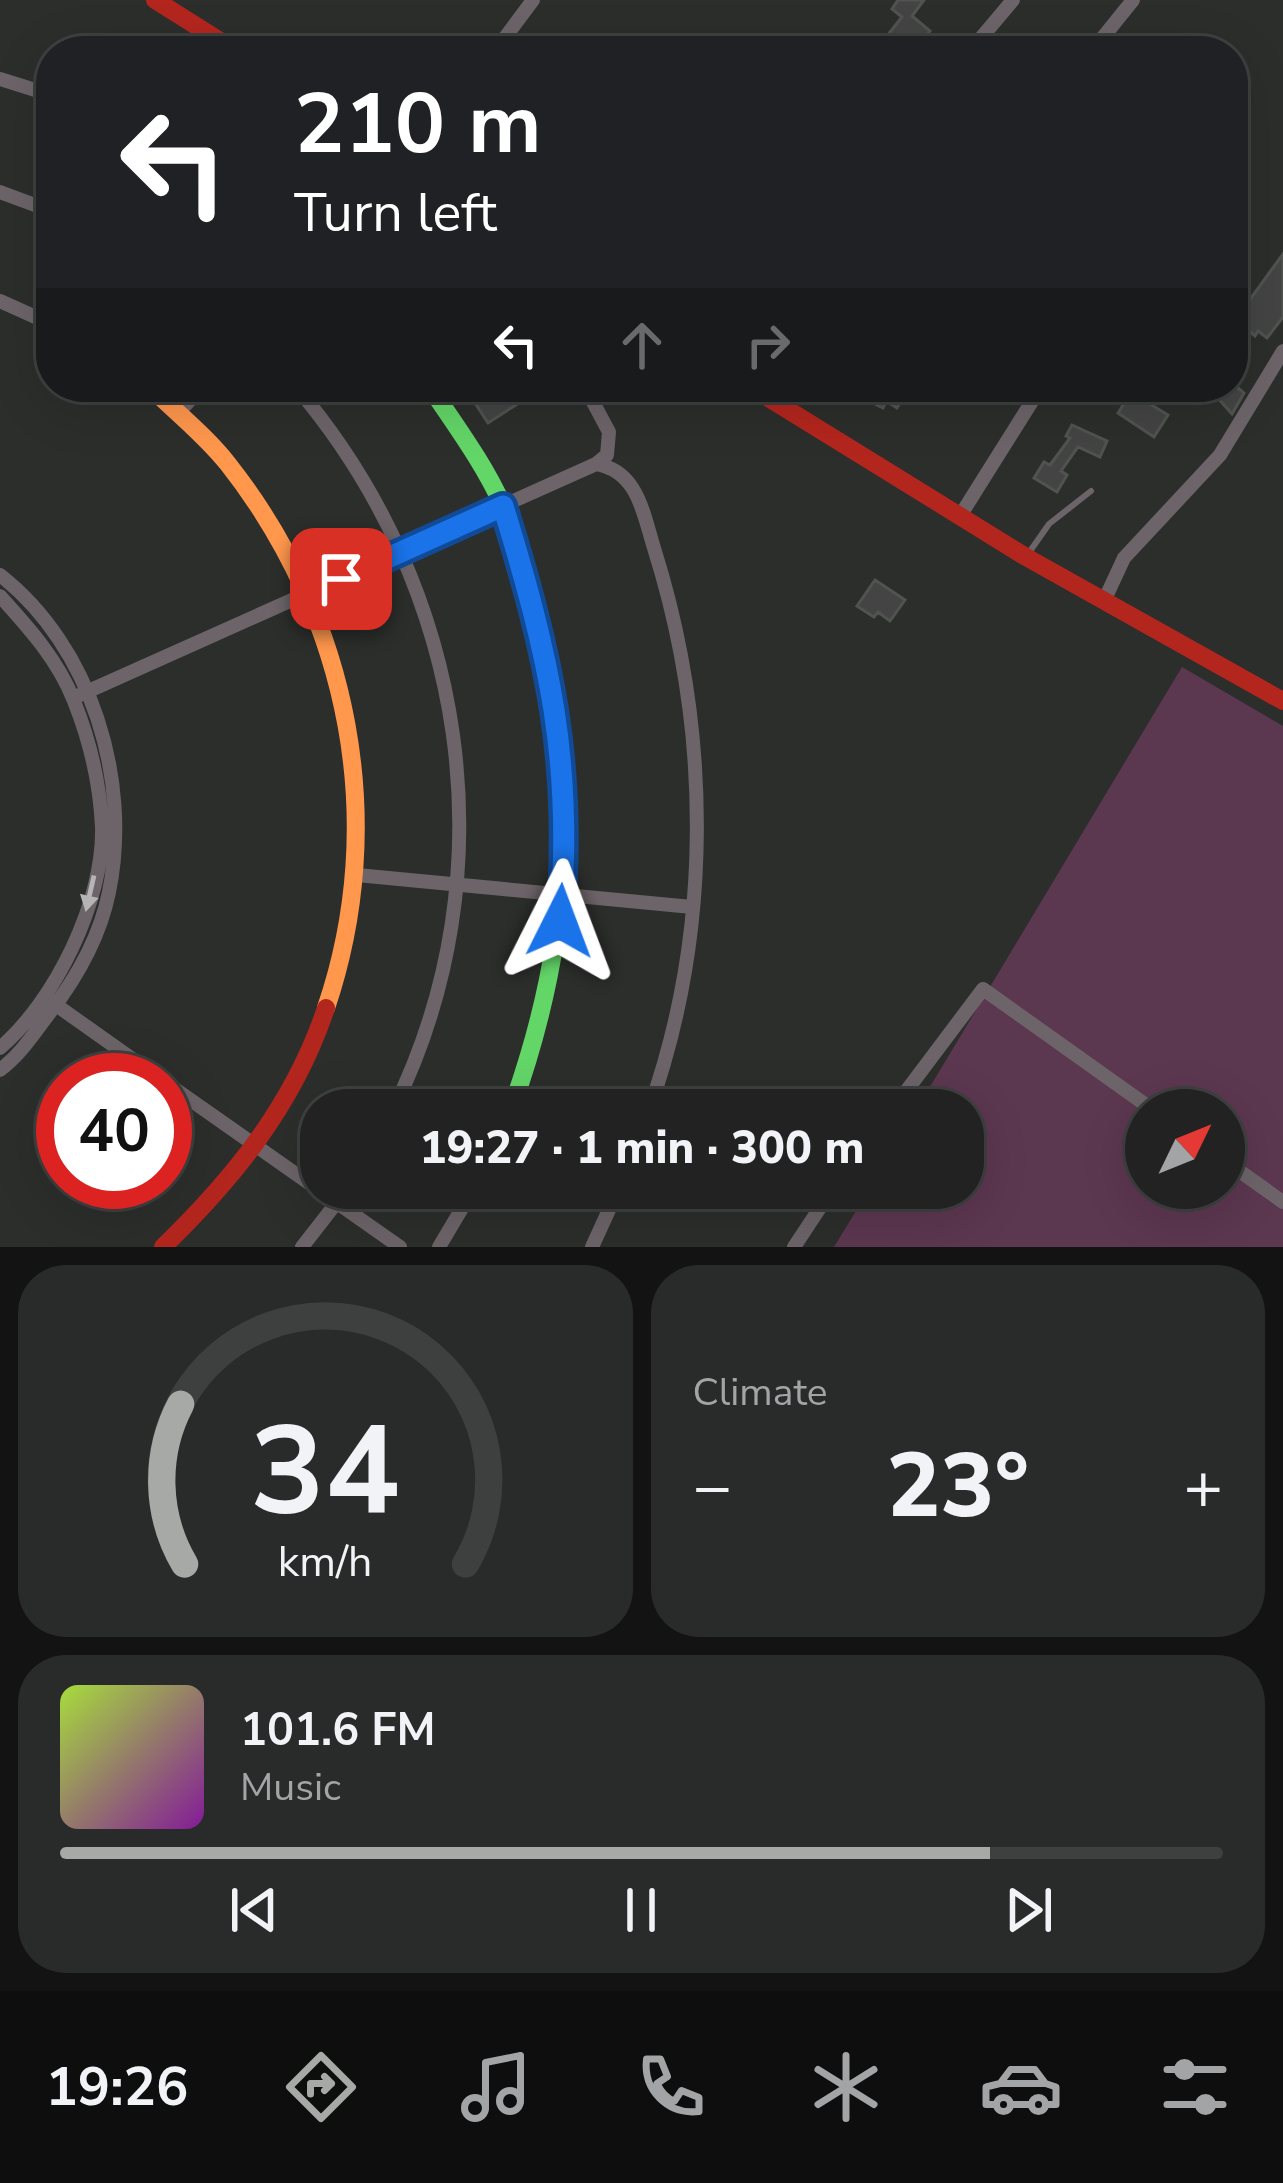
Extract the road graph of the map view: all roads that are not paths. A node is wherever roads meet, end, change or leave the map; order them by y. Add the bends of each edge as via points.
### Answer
1 (155, 0) edge
2 (533, 0) edge
3 (1013, 0) edge
4 (1133, 0) edge
5 (212, 36) edge
6 (506, 36) edge
7 (983, 36) edge
8 (1104, 36) edge
9 (0, 79) edge
10 (36, 90) edge
11 (0, 192) edge
12 (36, 205) edge
13 (0, 301) edge
14 (36, 317) edge
15 (1283, 351) edge
16 (168, 402) edge
17 (188, 402) edge
18 (307, 402) edge
19 (439, 402) edge
20 (594, 402) edge
21 (780, 402) edge
22 (1032, 402) edge
23 (179, 411) junction
24 (596, 464) junction
25 (1091, 491) dead end
26 (503, 506) junction
27 (960, 516) junction
28 (403, 551) junction
29 (1026, 557) junction
30 (0, 575) edge
31 (311, 592) junction
32 (0, 596) edge
33 (1104, 601) junction
34 (1280, 694) edge
35 (80, 695) junction
36 (357, 875) junction
37 (692, 907) junction
38 (50, 1001) junction
39 (0, 1048) edge
40 (123, 1053) edge
41 (0, 1070) edge
42 (402, 1089) edge
43 (517, 1089) edge
44 (655, 1089) edge
45 (908, 1089) edge
46 (1125, 1089) edge
47 (192, 1101) edge
48 (1245, 1175) edge
49 (1283, 1202) edge
50 (332, 1209) edge
51 (462, 1209) edge
52 (610, 1209) edge
53 (819, 1209) edge
54 (163, 1247) edge
55 (302, 1247) edge
56 (400, 1247) edge
57 (439, 1247) edge
58 (592, 1247) edge
59 (794, 1247) edge

1 - 5 street
2 - 6 street
3 - 7 street
4 - 8 street
9 - 10 street
11 - 12 street
13 - 14 street
15 - 33 street via 1220,455 1124,558
16 - 23 street
17 - 23 street
18 - 28 street via 361,474
19 - 26 street
20 - 24 street via 609,432 607,455
21 - 27 street
22 - 27 street
23 - 31 street via 256,499
24 - 26 street
24 - 37 street via 624,474 635,491 680,639 696,770
25 - 29 lane via 1048,524
26 - 28 street
26 - 43 street via 553,688 565,827 557,953
27 - 29 street
28 - 31 street
28 - 42 street via 453,726 460,848 445,957
29 - 33 street
30 - 35 street via 74,663
31 - 35 street
31 - 36 street via 349,709
32 - 35 street
33 - 34 street
35 - 38 street via 102,831 89,906
36 - 37 street
36 - 54 street via 338,976 308,1058 257,1145
37 - 44 street
38 - 39 street
38 - 40 street
38 - 41 street
45 - 46 street via 983,989
47 - 56 street
48 - 49 street
50 - 55 street
51 - 57 street
52 - 58 street
53 - 59 street

